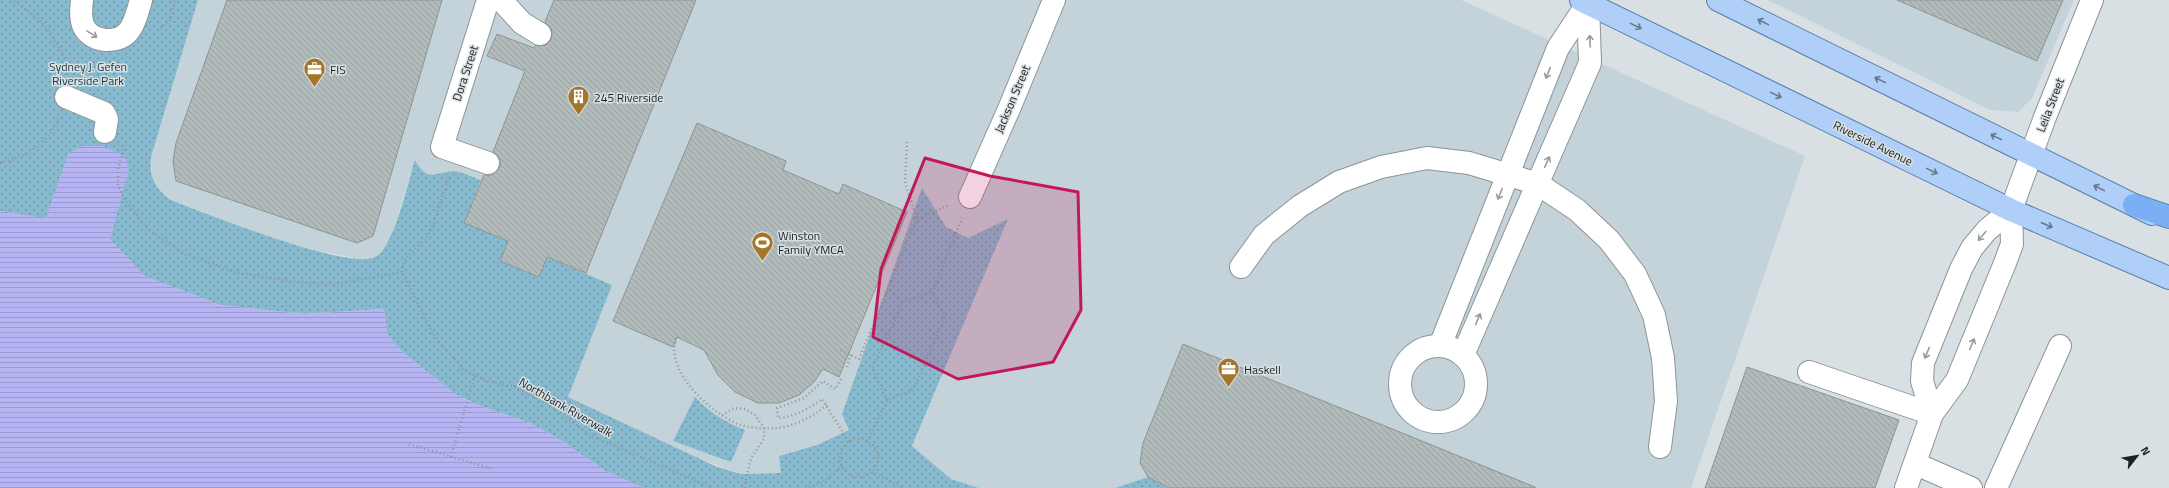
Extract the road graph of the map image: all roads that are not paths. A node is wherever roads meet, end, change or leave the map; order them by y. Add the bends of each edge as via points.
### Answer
1 (82, 0) edge
2 (140, 0) edge
3 (488, 0) edge
4 (501, 0) edge
5 (1054, 0) edge
6 (1718, 0) edge
7 (2092, 0) edge
8 (1587, 1) edge
9 (540, 34) dead end
10 (66, 96) road end
11 (105, 132) dead end
12 (2031, 154) junction
13 (488, 163) dead end
14 (1508, 174) junction
15 (1538, 184) junction
16 (970, 197) road end
17 (2134, 205) junction
18 (2011, 210) junction
19 (2169, 216) edge
20 (2169, 222) edge
21 (1241, 267) dead end
22 (2169, 278) edge
23 (1440, 346) junction
24 (2060, 346) dead end
25 (1463, 355) junction
26 (1809, 372) dead end
27 (1932, 414) junction
28 (1660, 447) dead end
29 (1916, 464) junction
30 (1906, 488) edge
31 (1971, 488) edge
32 (1996, 488) edge

1 -> 2 street via 81,18 87,31 93,36 110,40 129,31
3 - 13 street, Dora Street via 442,146
4 - 9 street via 522,23
5 - 16 street, Jackson Street
12 -> 6 main road
7 - 12 street, Leila Street
8 -> 14 street via 1558,48
15 -> 8 street via 1590,63
8 -> 18 main road, Riverside Avenue
10 - 11 street via 104,113 107,119
17 -> 12 main road
12 - 18 street, Leila Street
14 - 15 street
14 - 21 street via 1469,163 1427,158 1381,167 1346,179 1300,206 1264,235
14 -> 23 street
25 -> 15 street
15 - 28 street via 1578,210 1609,240 1635,274 1654,315 1663,358 1666,401
17 - 19 highway
17 - 20 main road
18 -> 22 main road, Riverside Avenue
27 -> 18 street via 1957,380 2005,263 2012,244
18 -> 27 street via 1987,230 1972,248 1960,269 1923,363 1922,381
23 - 25 street via 1452,348
23 - 25 street via 1416,352 1407,361 1401,373 1399,385 1402,398 1408,409 1424,420 1442,423 1454,419 1465,412 1472,402 1476,390 1476,377
24 - 32 street
26 - 27 street
27 - 29 street
29 - 30 street
29 - 31 street

